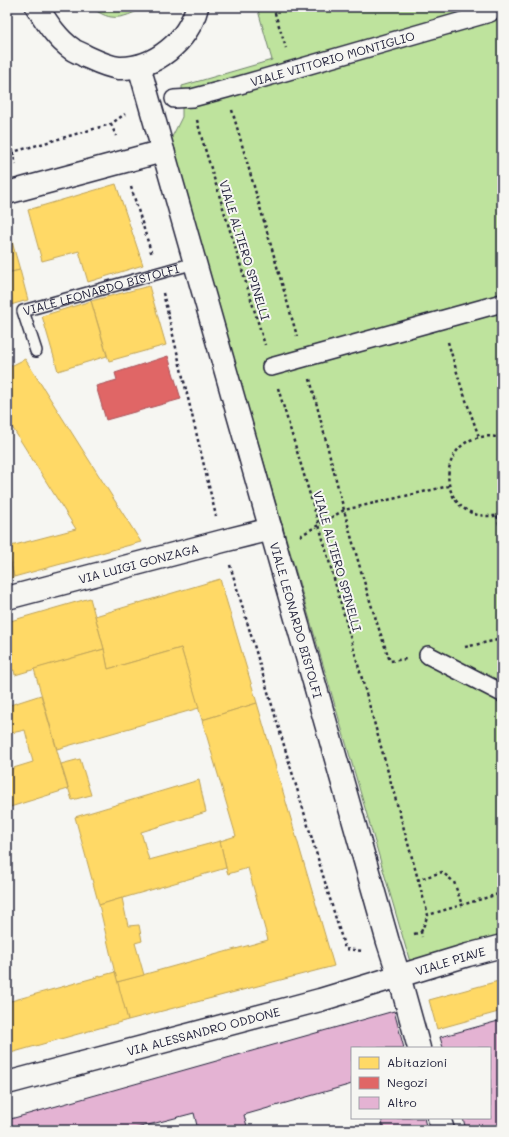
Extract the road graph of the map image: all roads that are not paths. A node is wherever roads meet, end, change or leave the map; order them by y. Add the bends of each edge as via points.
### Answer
1 (37, 7) edge
2 (197, 7) edge
3 (490, 13) dead end
4 (139, 66) junction
5 (174, 99) dead end
6 (163, 151) junction
7 (7, 193) edge
8 (195, 263) junction
9 (502, 303) edge
10 (36, 350) dead end
11 (271, 368) road end
12 (271, 529) junction
13 (7, 598) edge
14 (428, 655) road end
15 (502, 693) edge
16 (502, 946) edge
17 (399, 976) junction
18 (419, 1047) edge
19 (7, 1083) edge
20 (439, 1119) edge
21 (443, 1130) edge

1 - 4 street via 50,27 72,49 118,68
2 - 4 street via 194,19 177,43 161,57
3 - 5 street, VIALE VITTORIO MONTIGLIO via 192,98
4 - 6 street, VIALE LEONARDO BISTOLFI
6 - 7 street
6 - 8 street, VIALE LEONARDO BISTOLFI
8 - 10 lane, VIALE LEONARDO BISTOLFI via 23,311
8 - 12 street, VIALE LEONARDO BISTOLFI
9 - 11 street
12 - 13 street, VIA LUIGI GONZAGA
12 - 17 street, VIALE LEONARDO BISTOLFI
14 - 15 street
16 - 17 street, VIALE PIAVE
17 - 18 street, VIALE LEONARDO BISTOLFI
17 - 19 street, VIA ALESSANDRO ODDONE via 320,1000
20 - 21 street

